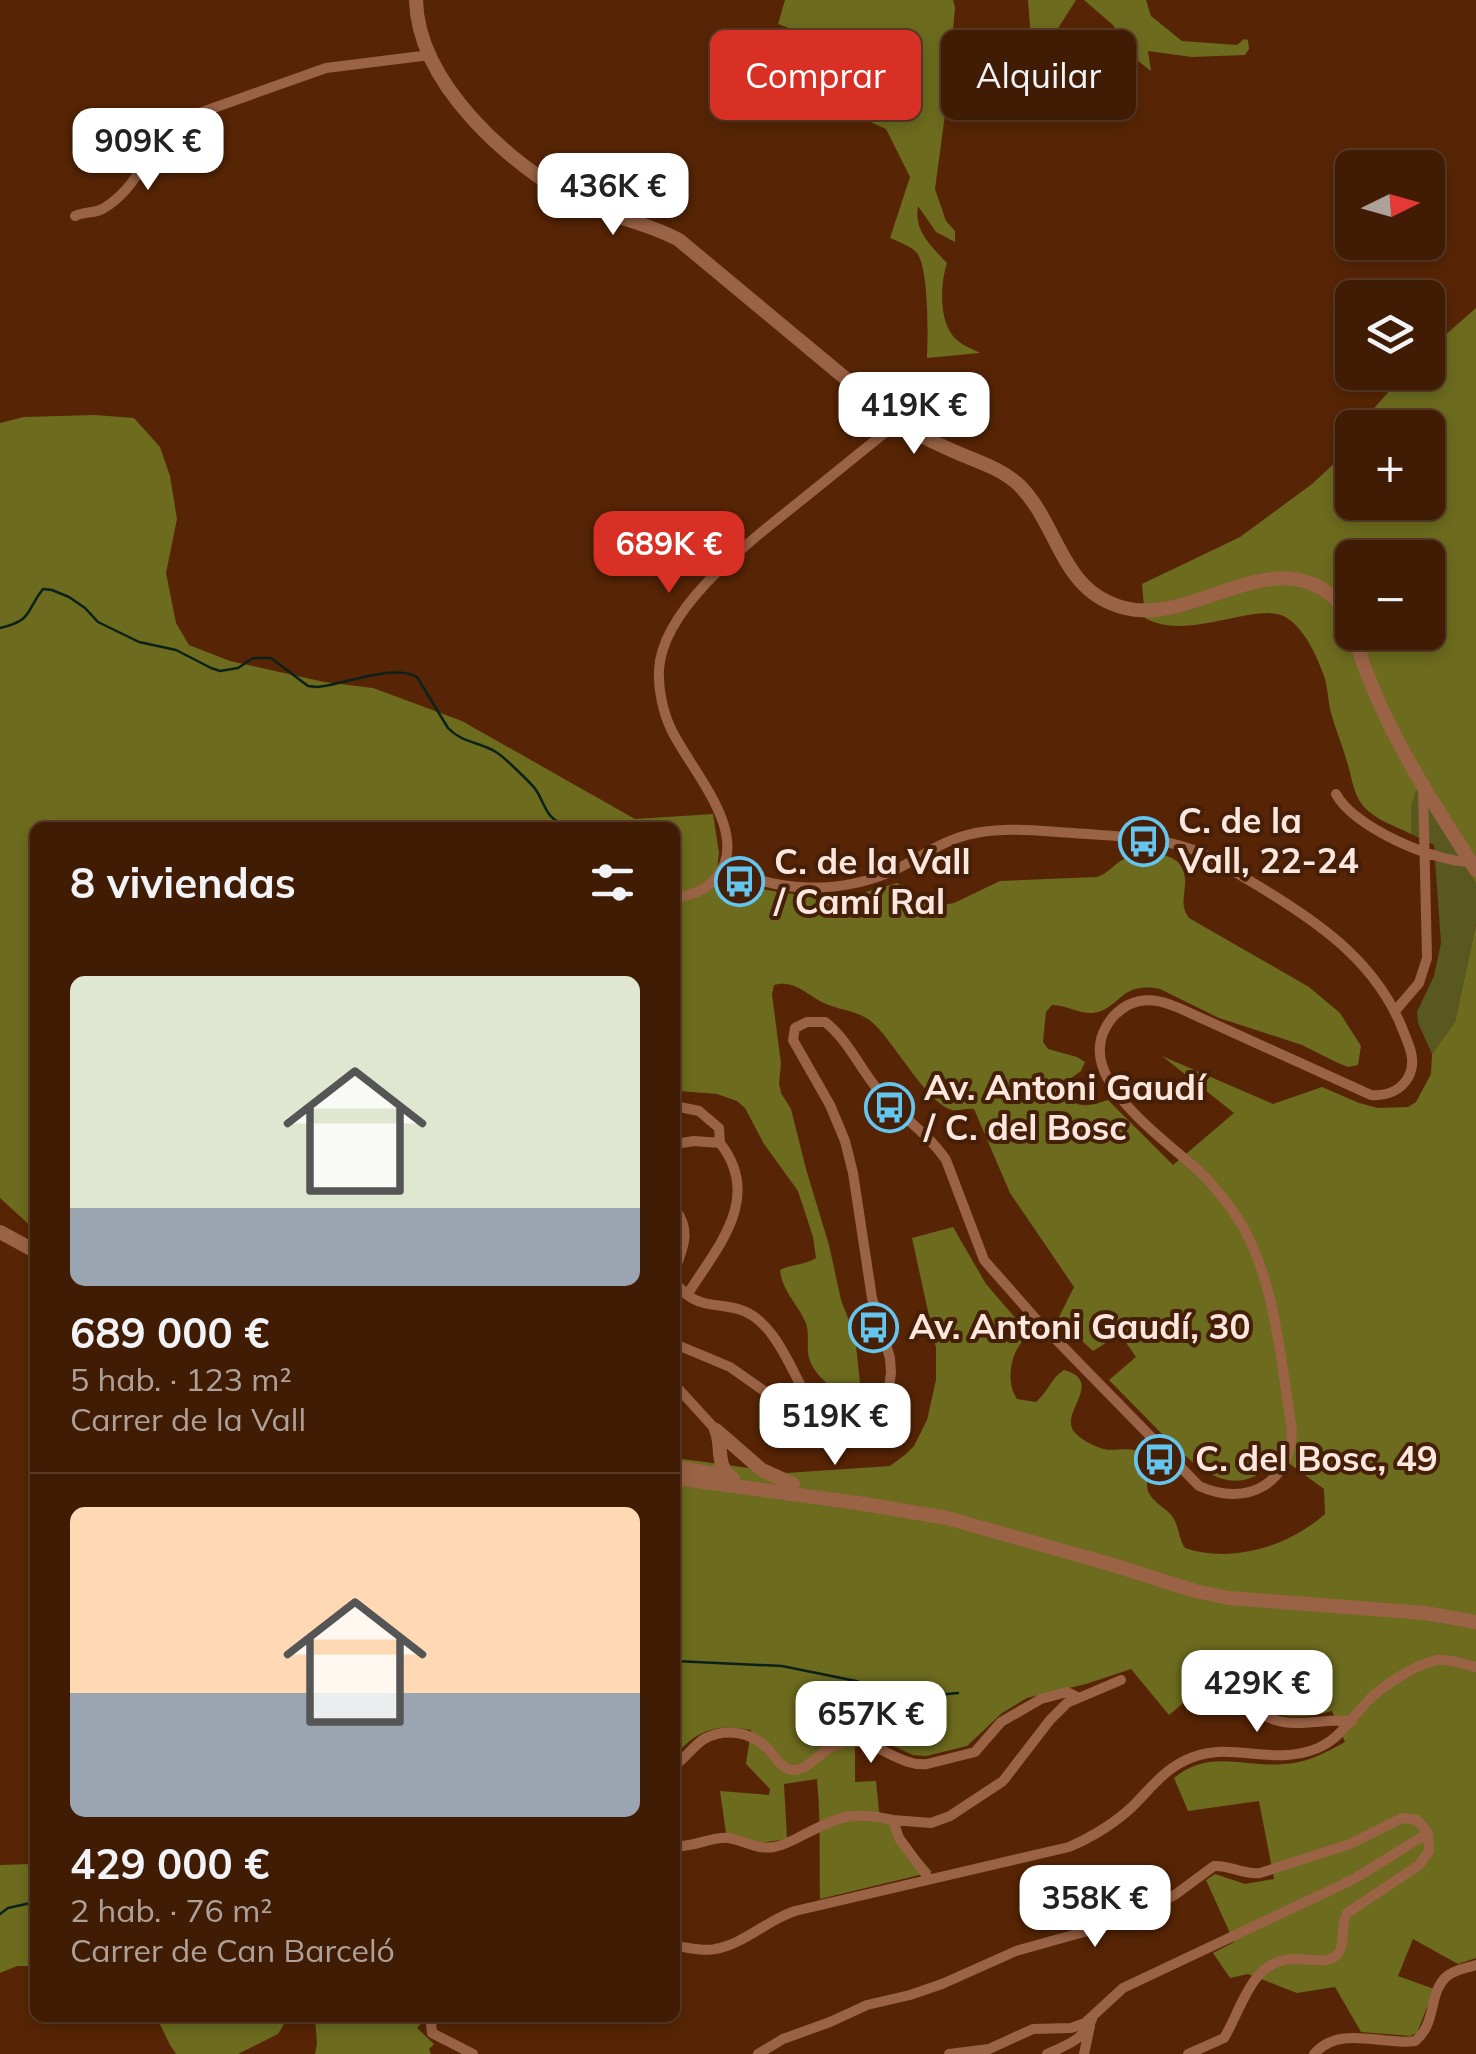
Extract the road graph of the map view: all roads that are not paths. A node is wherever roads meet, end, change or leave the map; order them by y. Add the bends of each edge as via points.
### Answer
1 (416, 0) edge
2 (430, 55) junction
3 (74, 216) dead end
4 (898, 422) junction
5 (1423, 788) junction
6 (1336, 794) dead end
7 (1424, 853) junction
8 (725, 865) junction
9 (1474, 866) edge
10 (680, 897) edge
11 (1395, 1011) junction
12 (680, 1107) edge
13 (680, 1143) edge
14 (720, 1143) junction
15 (680, 1217) edge
16 (0, 1232) edge
17 (30, 1249) edge
18 (680, 1255) edge
19 (680, 1287) edge
20 (688, 1294) junction
21 (680, 1346) edge
22 (680, 1391) edge
23 (802, 1410) junction
24 (716, 1430) junction
25 (741, 1452) junction
26 (720, 1456) junction
27 (680, 1467) edge
28 (680, 1468) edge
29 (730, 1477) junction
30 (680, 1479) edge
31 (703, 1482) junction
32 (793, 1484) junction
33 (757, 1489) junction
34 (947, 1518) junction
35 (1476, 1622) edge
36 (1212, 1656) dead end
37 (1476, 1667) edge
38 (1121, 1680) dead end
39 (1078, 1697) junction
40 (1352, 1721) junction
41 (680, 1761) edge
42 (893, 1820) junction
43 (1428, 1832) junction
44 (680, 1846) edge
45 (929, 1879) junction
46 (680, 1947) edge
47 (1476, 1965) edge
48 (434, 2022) edge
49 (1091, 2022) junction
50 (473, 2054) edge
51 (758, 2054) edge
52 (950, 2054) edge
53 (1047, 2054) edge
54 (1084, 2054) edge
55 (1188, 2054) edge
56 (1314, 2054) edge

1 - 2 street
2 - 3 street via 326,68 171,122 152,136 137,174 111,203
2 - 4 street via 464,109 506,151 580,202 678,240
4 - 5 street via 1017,484 1069,568 1116,605 1167,608 1284,578 1327,592 1346,613 1378,703
4 - 8 street via 740,550 680,614 664,645 658,671 665,712 724,820
5 - 7 street
5 - 9 street
6 - 7 street via 1352,816
7 - 9 street
7 - 11 street via 1428,958 1419,984
8 - 10 street via 703,890
8 - 11 street via 756,880 820,888 890,872 946,842 986,831 1154,840 1198,851 1313,921 1359,961
11 - 23 street via 1412,1068 1394,1092 1376,1096 1154,1000 1119,1010 1102,1036 1102,1064 1120,1096 1208,1180 1245,1230 1267,1290 1292,1428 1284,1465 1272,1481 1234,1495 1199,1486 1183,1472 984,1260 946,1160 883,1097 824,1022 796,1028 793,1040 845,1141 891,1373 884,1398 870,1414 826,1421
12 - 14 street via 699,1111 719,1128
13 - 14 street
14 - 20 street via 736,1168 737,1206
15 - 18 street via 686,1236
16 - 17 street
19 - 20 street
20 - 23 street via 706,1305 740,1309 766,1328 800,1384
21 - 23 street
22 - 24 street
24 - 25 street
24 - 26 street
25 - 26 street via 730,1448
25 - 29 street via 744,1466
25 - 32 street
26 - 27 street via 709,1466
26 - 29 street
28 - 29 street
29 - 31 street
29 - 32 street
29 - 33 street
30 - 31 street
31 - 33 street
32 - 34 street via 892,1500
33 - 34 street
34 - 35 street via 1212,1595
36 - 40 street via 1235,1694 1263,1716 1292,1724
37 - 40 street via 1444,1660 1421,1666 1368,1700
38 - 39 street
39 - 41 street via 1066,1692 1041,1699 1001,1722 975,1752 920,1765 855,1741 829,1747 793,1770 738,1732 708,1737
39 - 42 street via 1060,1708 1003,1781 959,1811 934,1822
40 - 45 street via 1336,1738 1299,1754 1199,1754 1069,1848
42 - 44 street via 845,1816 772,1848 725,1838
42 - 45 street via 898,1838
43 - 49 street via 1354,1879 1123,1988
43 - 51 street via 1402,1818 1350,1844 1260,1872 1214,1866 1146,1910 866,2005
43 - 55 street via 1429,1851 1419,1866 1347,1913 1335,1956 1269,1966 1224,2038
45 - 46 street via 780,1915 711,1951
47 - 56 street via 1446,1976 1415,2042 1332,2040
48 - 50 street via 432,2033
49 - 52 street via 1026,2030 989,2050
49 - 53 street
49 - 54 street

